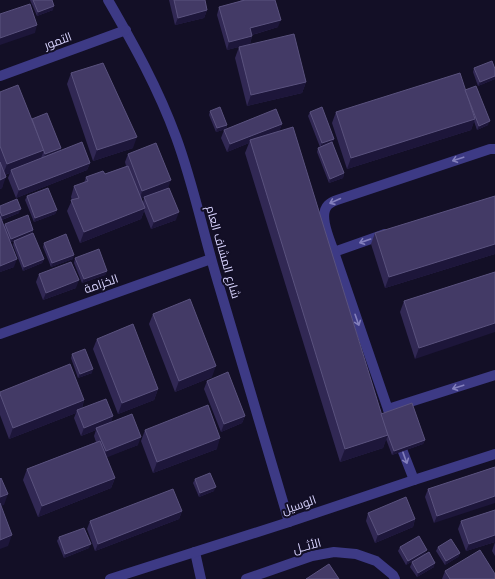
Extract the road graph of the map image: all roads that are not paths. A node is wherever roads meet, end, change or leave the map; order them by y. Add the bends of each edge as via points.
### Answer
1 (108, 0) edge
2 (126, 30) junction
3 (0, 76) edge
4 (495, 150) edge
5 (392, 232) edge
6 (334, 252) junction
7 (211, 260) junction
8 (0, 334) edge
9 (495, 375) edge
10 (388, 409) junction
11 (495, 454) edge
12 (414, 480) junction
13 (289, 522) junction
14 (195, 552) junction
15 (110, 579) edge
16 (201, 579) edge
17 (246, 579) edge
18 (395, 579) edge

1 - 2 street, شارع المشاف العام
2 - 3 street, التمور
2 - 7 street, شارع المشاف العام via 154,83 177,138
4 -> 6 street via 490,149 328,204 324,212 325,225
5 -> 6 street
6 -> 10 street
7 - 8 street, الخزامة
7 - 13 street, شارع المشاف العام
9 -> 10 street
10 -> 12 street
11 - 12 street, الوسيل
12 - 13 street, الوسيل
13 - 14 street, الوسيل
14 - 15 street, الوسيل
14 - 16 street
17 - 18 street, الأثــل via 312,556 334,552 356,554 376,561

